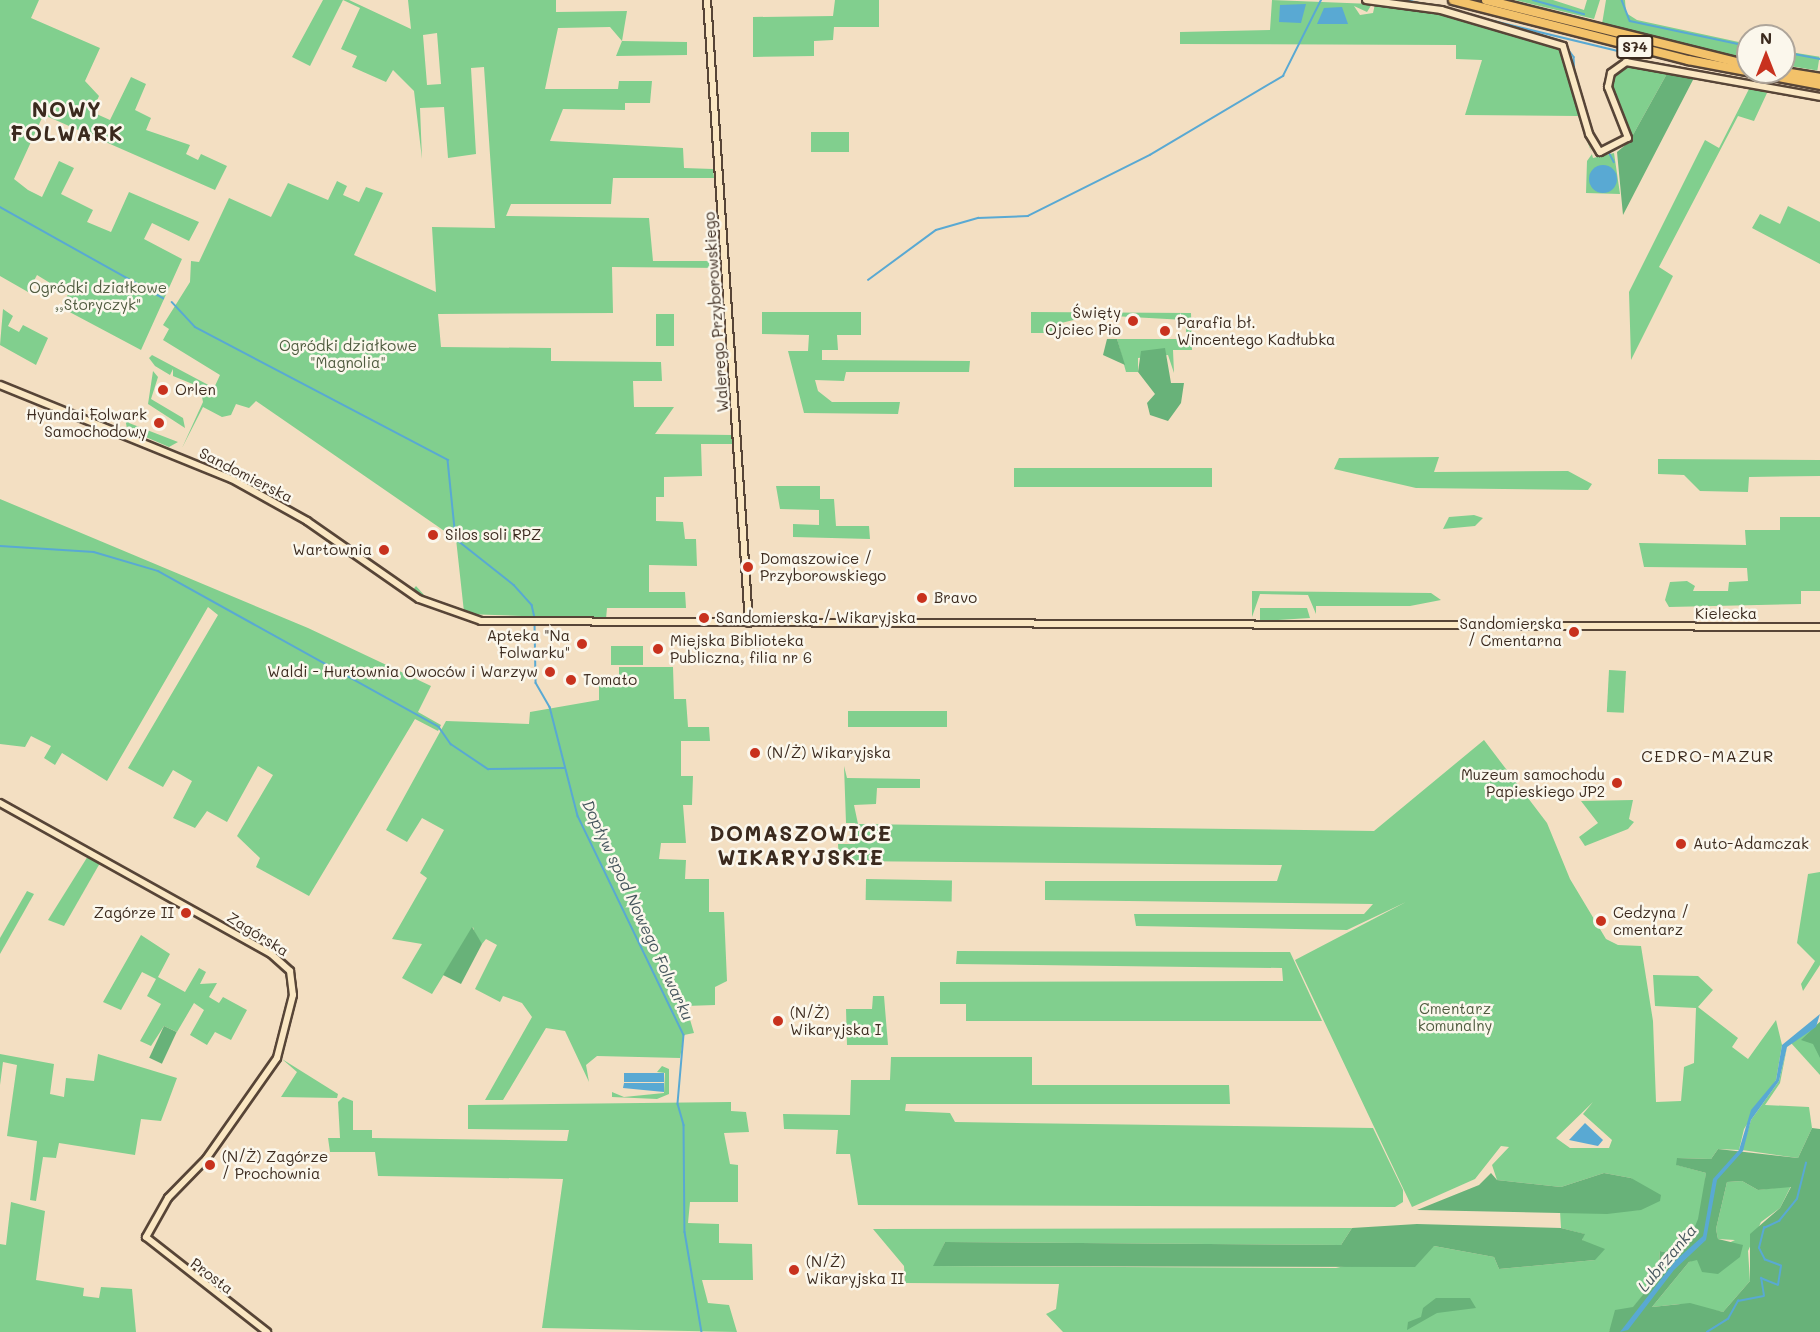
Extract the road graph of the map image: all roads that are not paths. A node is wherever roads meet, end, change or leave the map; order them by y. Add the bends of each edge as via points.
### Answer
1 (707, 0) edge
2 (1366, 0) edge
3 (1453, 0) edge
4 (1486, 0) edge
5 (1736, 62) edge
6 (1796, 74) edge
7 (1820, 78) edge
8 (1820, 85) edge
9 (1818, 97) edge
10 (0, 385) edge
11 (749, 623) junction
12 (1820, 627) edge
13 (0, 803) edge
14 (146, 1238) joint
15 (267, 1332) edge

1 - 11 street, Walerego Przyborowskiego
2 - 9 street via 1434,8 1563,46 1589,134 1600,152 1628,138 1608,87 1611,73 1626,62
3 - 8 highway, S74 via 1679,58
4 - 5 highway, S74
6 - 7 highway
10 - 11 street, Sandomierska via 247,486 415,597 466,618 535,623
11 - 12 street, Kielecka
13 - 14 street, Zagórska via 275,956 293,977 277,1058 207,1159 168,1198
14 - 15 street, Prosta

